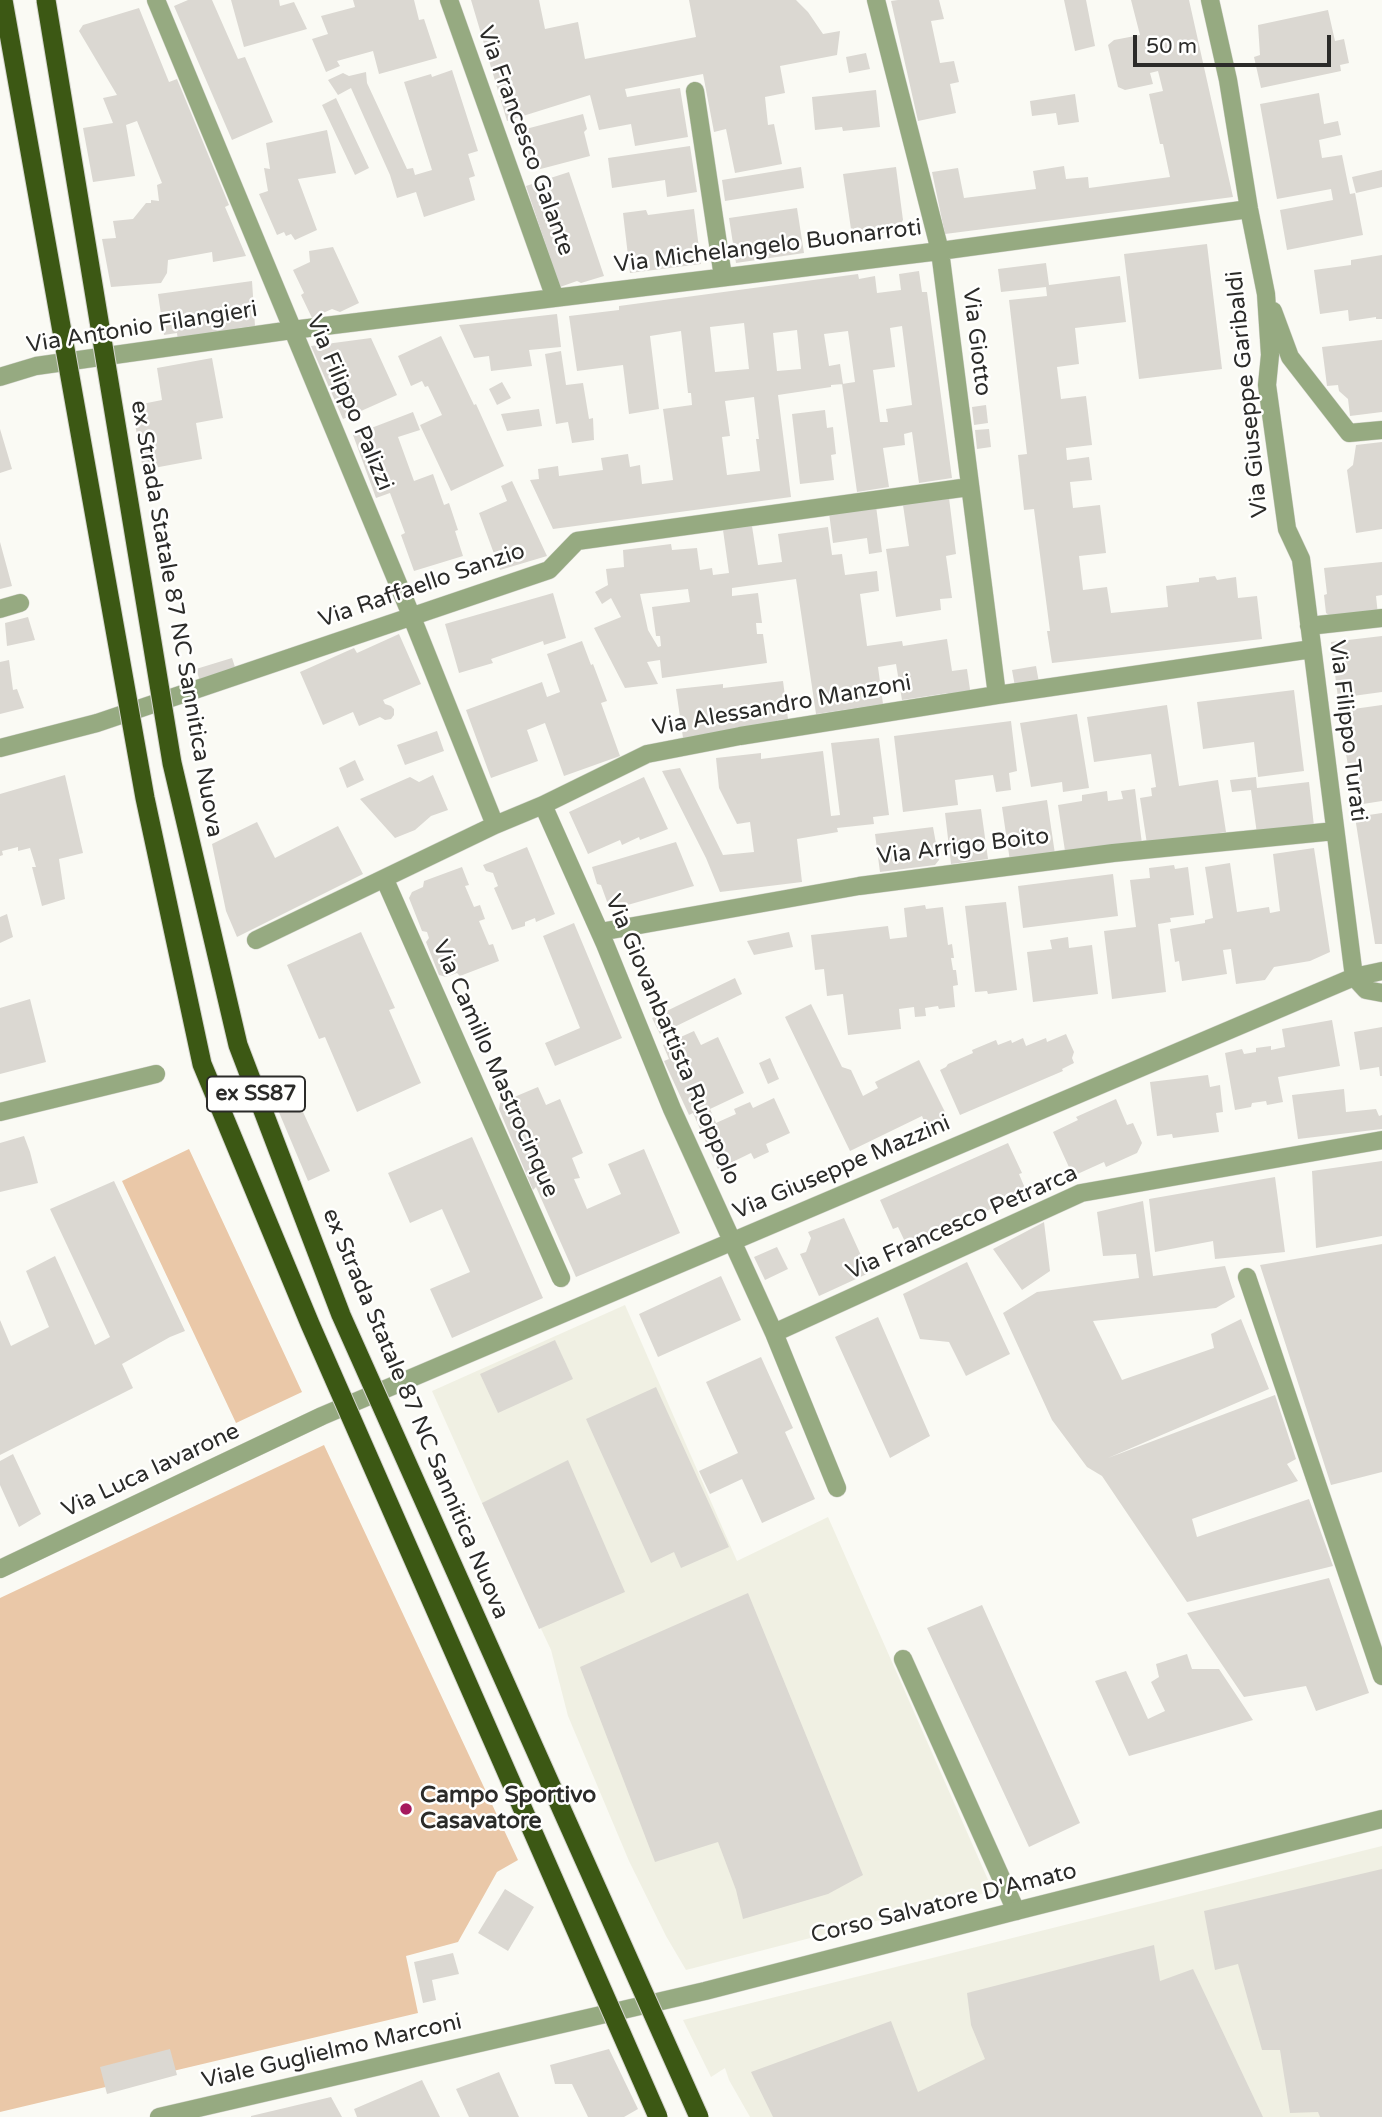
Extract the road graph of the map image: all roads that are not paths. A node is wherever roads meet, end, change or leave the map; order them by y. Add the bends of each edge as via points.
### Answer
1 (3, 0) edge
2 (47, 0) edge
3 (156, 0) edge
4 (449, 0) edge
5 (876, 0) edge
6 (1210, 0) edge
7 (695, 91) dead end
8 (1249, 209) junction
9 (940, 251) junction
10 (723, 277) junction
11 (1266, 294) junction
12 (555, 298) junction
13 (292, 330) junction
14 (0, 377) edge
15 (1382, 430) edge
16 (969, 487) junction
17 (20, 603) dead end
18 (0, 609) edge
19 (411, 615) junction
20 (1382, 618) edge
21 (1309, 621) junction
22 (1312, 649) junction
23 (997, 695) junction
24 (0, 748) edge
25 (543, 805) junction
26 (495, 825) junction
27 (1335, 831) junction
28 (385, 880) junction
29 (600, 932) junction
30 (256, 940) dead end
31 (1382, 971) edge
32 (1354, 977) junction
33 (1382, 993) edge
34 (156, 1074) dead end
35 (0, 1112) edge
36 (1382, 1140) edge
37 (733, 1241) junction
38 (1247, 1277) dead end
39 (561, 1278) dead end
40 (774, 1333) junction
41 (322, 1416) joint
42 (837, 1488) dead end
43 (0, 1569) edge
44 (904, 1659) dead end
45 (1382, 1676) edge
46 (1382, 1819) edge
47 (1016, 1911) junction
48 (517, 2034) joint
49 (209, 2111) edge
50 (159, 2117) edge
51 (659, 2117) edge
52 (699, 2117) edge

1 - 51 highway, ex SS87, bridge via 145,798 202,1064 310,1324
2 - 52 highway, ex Strada Statale 87 NC Sannitica Nuova / ex SS87, bridge via 172,763 238,1045 341,1315
3 - 13 street, Via Filippo Palizzi
4 - 12 street, Via Francesco Galante
5 - 9 street, Via Giotto
6 - 8 street, Via Giuseppe Garibaldi
7 - 10 street
8 - 9 street, Via Michelangelo Buonarroti
8 - 11 street, Via Giuseppe Garibaldi
9 - 10 street, Via Michelangelo Buonarroti
9 - 16 street, Via Giotto
10 - 12 street, Via Michelangelo Buonarroti
11 - 15 street via 1290,357 1349,433
11 - 21 street, Via Giuseppe Garibaldi via 1268,385 1287,528 1301,559
12 - 13 street, Via Michelangelo Buonarroti
13 - 14 street, Via Antonio Filangieri via 36,366
13 - 19 street, Via Filippo Palizzi
16 - 19 street, Via Raffaello Sanzio via 578,541 549,570
16 - 23 street, Via Giotto
17 - 18 street
19 - 24 street, Via Raffaello Sanzio via 97,723
19 - 26 street, Via Filippo Palizzi
20 - 21 street
21 - 22 street, Via Filippo Turati
22 - 23 street, Via Alessandro Manzoni
22 - 27 street, Via Filippo Turati
23 - 25 street, Via Alessandro Manzoni via 647,754
25 - 26 street, Via Alessandro Manzoni
25 - 29 street, Via Giovanbattista Ruoppolo
26 - 28 street, Via Alessandro Manzoni
27 - 29 street, Via Arrigo Boito via 1113,853 859,886
27 - 32 street, Via Filippo Turati
28 - 30 street, Via Alessandro Manzoni
28 - 39 street, Via Camillo Mastrocinque
29 - 37 street, Via Giovanbattista Ruoppolo via 672,1109
31 - 32 street, Via Giuseppe Mazzini
32 - 33 street via 1366,990
32 - 37 street, Via Giuseppe Mazzini
34 - 35 street
36 - 40 street, Via Francesco Petrarca via 1081,1193
37 - 40 street, Via Giovanbattista Ruoppolo
37 - 41 street, Via Giuseppe Mazzini
38 - 45 street
40 - 42 street, Via Giovanbattista Ruoppolo
41 - 43 street, Via Luca Iavarone
44 - 47 street
46 - 47 street, Corso Salvatore D'Amato
47 - 48 street, Corso Salvatore D'Amato via 705,1992
48 - 49 street, Viale Guglielmo Marconi
49 - 50 street, Viale Guglielmo Marconi

